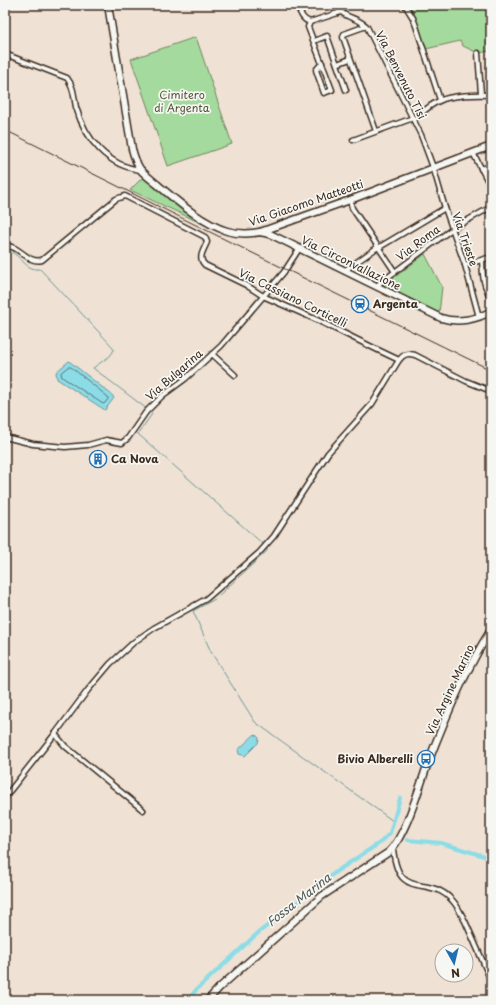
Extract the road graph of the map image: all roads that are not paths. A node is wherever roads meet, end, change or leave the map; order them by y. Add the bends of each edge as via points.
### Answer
1 (108, 5) edge
2 (297, 5) edge
3 (336, 5) edge
4 (405, 5) edge
5 (341, 12) junction
6 (310, 22) junction
7 (366, 26) junction
8 (314, 41) junction
9 (478, 53) dead end
10 (5, 54) edge
11 (350, 59) junction
12 (322, 63) junction
13 (337, 64) junction
14 (346, 90) dead end
15 (481, 94) junction
16 (491, 95) edge
17 (440, 100) junction
18 (413, 119) junction
19 (376, 131) junction
20 (353, 140) dead end
21 (491, 146) edge
22 (472, 153) junction
23 (491, 166) edge
24 (434, 168) junction
25 (481, 169) junction
26 (142, 170) junction
27 (491, 187) edge
28 (350, 200) junction
29 (491, 207) edge
30 (445, 208) junction
31 (280, 225) junction
32 (452, 229) junction
33 (260, 232) junction
34 (5, 246) edge
35 (292, 246) junction
36 (378, 248) junction
37 (299, 249) junction
38 (491, 257) edge
39 (482, 260) junction
40 (465, 265) junction
41 (344, 270) junction
42 (395, 272) junction
43 (376, 286) junction
44 (487, 291) junction
45 (491, 295) edge
46 (263, 296) junction
47 (491, 302) edge
48 (491, 311) edge
49 (479, 317) junction
50 (212, 354) junction
51 (399, 360) junction
52 (235, 375) dead end
53 (491, 390) edge
54 (5, 436) edge
55 (491, 630) edge
56 (55, 734) junction
57 (5, 797) edge
58 (143, 810) dead end
59 (393, 849) junction
60 (491, 981) edge
61 (208, 1000) edge

1 - 26 street, Via Giacomo Matteotti via 132,149
2 - 6 street via 303,18
3 - 5 street, Via Benvenuto Tisi
4 - 17 street via 415,22
5 - 6 street
5 - 7 street, Via Benvenuto Tisi
6 - 8 street via 308,27
7 - 11 street via 343,36
7 - 18 street, Via Benvenuto Tisi
8 - 12 street
8 - 13 street via 327,36
9 - 15 street
10 - 26 street via 67,78 71,84 77,110 94,144 106,156 121,165
11 - 13 street
11 - 19 street
12 - 12 street via 332,90 324,93 316,70
13 - 14 street
15 - 16 street
15 - 17 street
17 - 18 street
18 - 19 street
18 - 24 street, Via Benvenuto Tisi
19 - 20 street
21 - 22 street, Via Giacomo Matteotti
22 - 24 street, Via Giacomo Matteotti
22 - 25 street
23 - 25 street
24 - 28 street, Via Giacomo Matteotti
24 - 30 street, Via Trieste
25 - 27 street
26 - 33 street, Via Giacomo Matteotti via 187,208 219,228 227,232
28 - 31 street, Via Giacomo Matteotti
28 - 36 street via 352,208
29 - 32 street, Via Roma
30 - 32 street, Via Trieste
30 - 36 street
31 - 33 street, Via Giacomo Matteotti
31 - 35 street, Via Circonvallazione via 278,229 281,236
32 - 40 street, Via Trieste
32 - 42 street, Via Roma
33 - 35 street, Via Circonvallazione via 270,234
34 - 46 street, Via Cassiano Corticelli via 14,247 36,262 42,260 116,198 123,196 205,237 207,242 201,257 202,263
35 - 37 street, Via Circonvallazione
36 - 41 street
36 - 42 street
37 - 41 street, Via Circonvallazione
37 - 46 street, Via Bulgarina via 290,265
38 - 39 street
39 - 40 street
39 - 44 street
40 - 49 street, Via Trieste
41 - 43 street, Via Circonvallazione
42 - 43 street, Via Roma
43 - 49 street, Via Circonvallazione via 445,319
44 - 45 street
44 - 47 street
46 - 50 street, Via Bulgarina
46 - 51 street, Via Cassiano Corticelli
48 - 49 street, Via Circonvallazione
50 - 52 street
50 - 54 street, Via Bulgarina via 162,396 122,442 106,440 65,447 33,444
51 - 53 street via 406,354 415,356 469,383
51 - 56 street via 372,404 328,453 265,546 206,599 134,642 110,664
55 - 59 street, Via Argine Marino via 465,678 402,833
56 - 57 street
56 - 58 street via 65,746
59 - 60 street via 396,868 403,879 440,891 452,901 472,935
59 - 61 street, Via Argine Marino via 322,896

